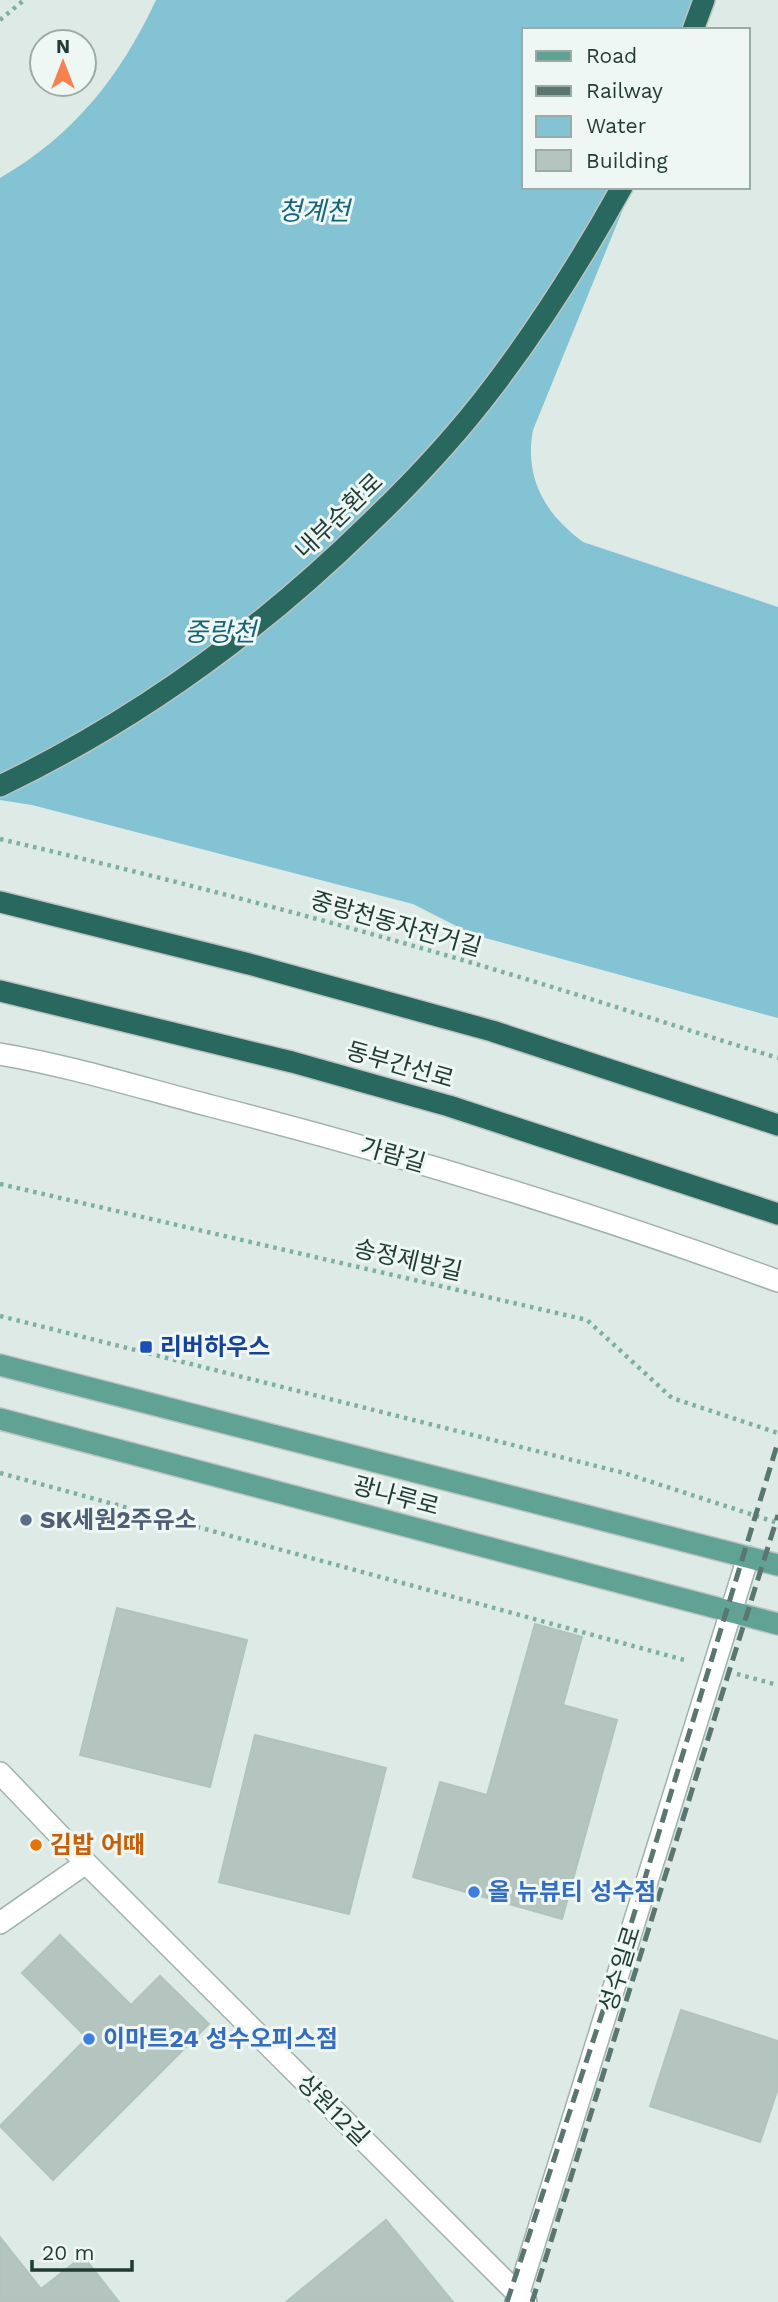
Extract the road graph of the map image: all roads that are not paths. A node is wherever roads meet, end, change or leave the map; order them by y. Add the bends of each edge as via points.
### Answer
1 (704, 0) edge
2 (694, 28) edge
3 (621, 189) edge
4 (0, 786) edge
5 (0, 902) edge
6 (0, 991) edge
7 (0, 1054) edge
8 (778, 1125) edge
9 (778, 1214) edge
10 (778, 1280) edge
11 (0, 1365) edge
12 (0, 1419) edge
13 (748, 1557) junction
14 (778, 1564) edge
15 (730, 1611) junction
16 (778, 1624) edge
17 (0, 1773) edge
18 (86, 1863) junction
19 (0, 1923) edge
20 (520, 2300) edge

1 - 2 highway
3 - 4 highway, 내부순환로 via 585,252 492,389 440,451 323,570 202,666 108,728
5 - 8 highway via 492,1031
6 - 9 highway, 동부간선로 via 292,1062 449,1106
7 - 10 street, 가람길 via 421,1163
11 - 13 main road, 광나루로
12 - 15 main road, 광나루로
13 - 14 main road, 광나루로
13 - 15 street, 성수일로
15 - 16 main road, 광나루로
15 - 20 street, 성수일로
17 - 18 street, 상원12길
18 - 19 street
18 - 20 street, 상원12길

